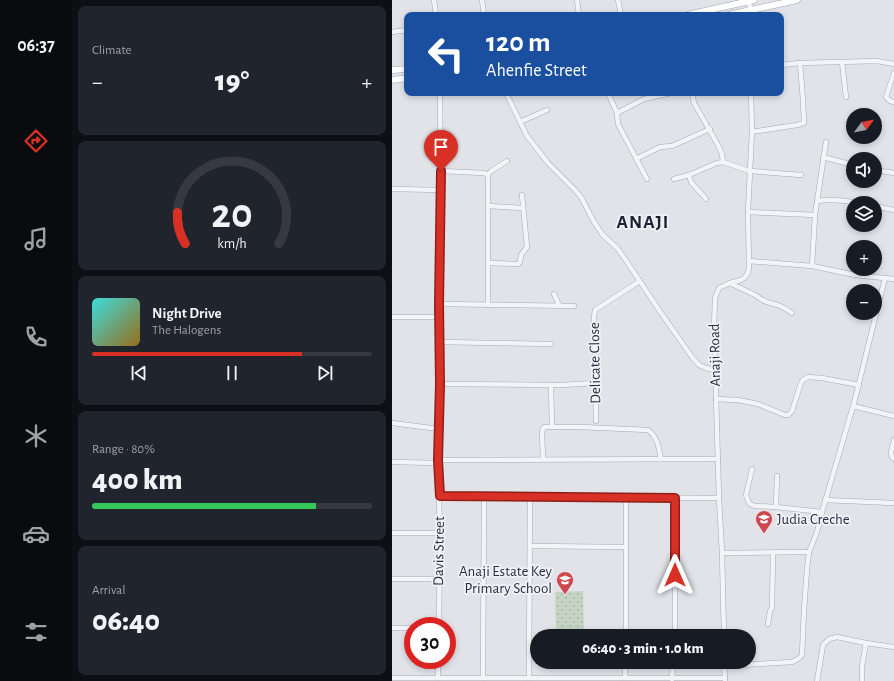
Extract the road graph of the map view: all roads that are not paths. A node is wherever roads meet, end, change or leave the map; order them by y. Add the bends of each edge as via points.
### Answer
1 (434, 0) edge
2 (482, 0) edge
3 (577, 0) edge
4 (618, 0) edge
5 (797, 0) edge
6 (751, 1) edge
7 (740, 3) junction
8 (436, 12) edge
9 (484, 12) edge
10 (579, 12) edge
11 (620, 12) edge
12 (700, 12) edge
13 (742, 12) edge
14 (751, 12) edge
15 (404, 30) edge
16 (392, 32) edge
17 (842, 62) junction
18 (800, 63) junction
19 (894, 64) edge
20 (784, 65) edge
21 (404, 69) edge
22 (392, 70) edge
23 (894, 73) edge
24 (404, 78) edge
25 (392, 80) edge
26 (440, 96) edge
27 (507, 96) edge
28 (609, 96) edge
29 (659, 96) edge
30 (693, 96) edge
31 (751, 96) edge
32 (846, 97) dead end
33 (894, 102) edge
34 (546, 110) dead end
35 (617, 113) junction
36 (520, 122) junction
37 (710, 129) junction
38 (752, 130) junction
39 (826, 142) dead end
40 (823, 156) junction
41 (636, 159) junction
42 (507, 161) dead end
43 (723, 162) junction
44 (846, 163) edge
45 (441, 171) junction
46 (750, 171) junction
47 (882, 171) edge
48 (894, 173) edge
49 (488, 174) junction
50 (689, 175) junction
51 (802, 175) dead end
52 (647, 179) dead end
53 (674, 179) dead end
54 (392, 189) edge
55 (441, 190) junction
56 (522, 195) dead end
57 (706, 199) dead end
58 (846, 200) edge
59 (817, 201) junction
60 (488, 206) junction
61 (882, 207) edge
62 (524, 208) junction
63 (894, 210) edge
64 (748, 212) junction
65 (815, 215) junction
66 (749, 261) junction
67 (488, 262) junction
68 (812, 266) junction
69 (885, 278) junction
70 (894, 279) edge
71 (640, 281) junction
72 (730, 282) junction
73 (554, 294) dead end
74 (439, 304) junction
75 (488, 305) junction
76 (560, 305) junction
77 (574, 306) dead end
78 (792, 314) dead end
79 (392, 317) edge
80 (439, 318) junction
81 (439, 342) junction
82 (551, 344) dead end
83 (715, 370) junction
84 (595, 383) junction
85 (440, 384) junction
86 (551, 385) junction
87 (859, 385) junction
88 (716, 399) junction
89 (853, 406) junction
90 (894, 416) edge
91 (596, 420) dead end
92 (392, 422) edge
93 (552, 427) junction
94 (439, 429) junction
95 (894, 440) edge
96 (543, 459) junction
97 (661, 459) junction
98 (718, 459) junction
99 (894, 460) edge
100 (439, 461) junction
101 (392, 462) edge
102 (752, 469) dead end
103 (777, 476) dead end
104 (440, 496) junction
105 (530, 496) junction
106 (484, 497) junction
107 (626, 497) junction
108 (675, 498) junction
109 (719, 498) junction
110 (825, 500) junction
111 (894, 503) edge
112 (776, 507) junction
113 (822, 512) junction
114 (440, 532) junction
115 (392, 533) edge
116 (530, 546) junction
117 (625, 547) junction
118 (809, 552) junction
119 (773, 553) junction
120 (722, 554) junction
121 (392, 579) edge
122 (439, 579) junction
123 (439, 617) edge
124 (768, 624) dead end
125 (392, 628) edge
126 (404, 628) edge
127 (626, 629) edge
128 (675, 629) edge
129 (724, 629) edge
130 (866, 643) junction
131 (894, 647) edge
132 (756, 663) edge
133 (438, 669) edge
134 (625, 669) edge
135 (673, 669) edge
136 (724, 669) edge
137 (392, 678) edge
138 (438, 678) junction
139 (483, 678) junction
140 (529, 678) junction
141 (625, 678) junction
142 (672, 679) junction
143 (562, 680) edge
144 (725, 680) edge
145 (817, 681) edge
146 (862, 681) edge

1 - 8 street
2 - 9 street
3 - 10 street
4 - 11 street
5 - 14 main road
6 - 7 main road
6 - 14 street
7 - 12 main road
7 - 13 street
15 - 16 street
17 - 18 street
17 - 19 street via 877,61
17 - 32 street
18 - 20 street
18 - 38 street via 804,123 758,132
21 - 22 main road
23 - 33 street via 886,97
24 - 25 main road
26 - 45 street, Davis Street
27 - 36 street
28 - 35 street
29 - 35 street
30 - 37 street via 694,103
31 - 38 street, Anaji Road
34 - 36 street
35 - 41 street via 618,124
36 - 71 street via 527,136 548,163 576,190 602,234 618,249
37 - 41 street via 672,146 660,147
37 - 43 street via 722,154
38 - 46 street, Anaji Road
39 - 40 street
40 - 44 street
40 - 59 street
41 - 52 street
42 - 49 street
43 - 46 street
43 - 50 street
45 - 49 street
45 - 55 street, Davis Street
46 - 51 street
46 - 64 street, Anaji Road
47 - 48 street
49 - 60 street
50 - 53 street
50 - 57 street via 691,182
54 - 55 street
55 - 74 street, Davis Street
56 - 62 street
58 - 59 street
59 - 65 street
60 - 62 street
60 - 67 street
61 - 63 street
62 - 67 street via 528,247 521,255 520,262
64 - 65 street
64 - 66 street, Anaji Road
65 - 68 street
66 - 68 street
66 - 72 street, Anaji Road via 748,273 744,278
67 - 75 street
68 - 69 street
69 - 70 street
69 - 87 street
71 - 83 street via 692,357 706,368
71 - 84 street, Delicate Close via 595,310
72 - 78 street via 760,300 782,307
72 - 83 street, Anaji Road via 719,288 715,298
73 - 76 street
74 - 75 street
74 - 80 street, Davis Street
75 - 76 street
76 - 77 street
79 - 80 street
80 - 81 street, Davis Street
81 - 82 street
81 - 85 street, Davis Street
83 - 88 street, Anaji Road
84 - 86 street
84 - 91 street, Delicate Close
85 - 86 street
85 - 94 street, Davis Street
86 - 93 street
87 - 88 street via 808,377 801,383 792,411 785,415 758,404
87 - 89 street
88 - 98 street, Anaji Road
89 - 90 street
89 - 110 street
92 - 94 street
93 - 96 street via 543,428
93 - 97 street via 648,430 653,434
94 - 100 street, Davis Street
95 - 99 street via 891,454
96 - 97 street
96 - 100 street
97 - 98 street
98 - 109 street, Anaji Road
100 - 101 street
100 - 104 street, Davis Street
102 - 112 street via 746,495 748,501 755,506
103 - 112 street
104 - 106 street
104 - 114 street, Davis Street
105 - 106 street
105 - 107 street
105 - 116 street
106 - 139 street
107 - 108 street
107 - 117 street
108 - 109 street
108 - 128 street
109 - 120 street, Anaji Road
110 - 111 street
110 - 113 street
112 - 113 street
113 - 118 street
114 - 115 street
114 - 122 street, Davis Street
116 - 117 street
116 - 140 street
117 - 127 street
118 - 119 street
118 - 132 street via 802,654 792,662
119 - 120 street
119 - 124 street via 772,608
120 - 129 street, Anaji Road
121 - 122 street
122 - 123 street, Davis Street
125 - 126 street
130 - 131 street
130 - 145 street via 837,637 829,639 823,645
130 - 146 street
133 - 138 street
134 - 141 street
135 - 142 street
136 - 144 street
137 - 138 street
138 - 139 street
139 - 140 street
140 - 143 street
141 - 142 street
141 - 143 street
142 - 144 street

